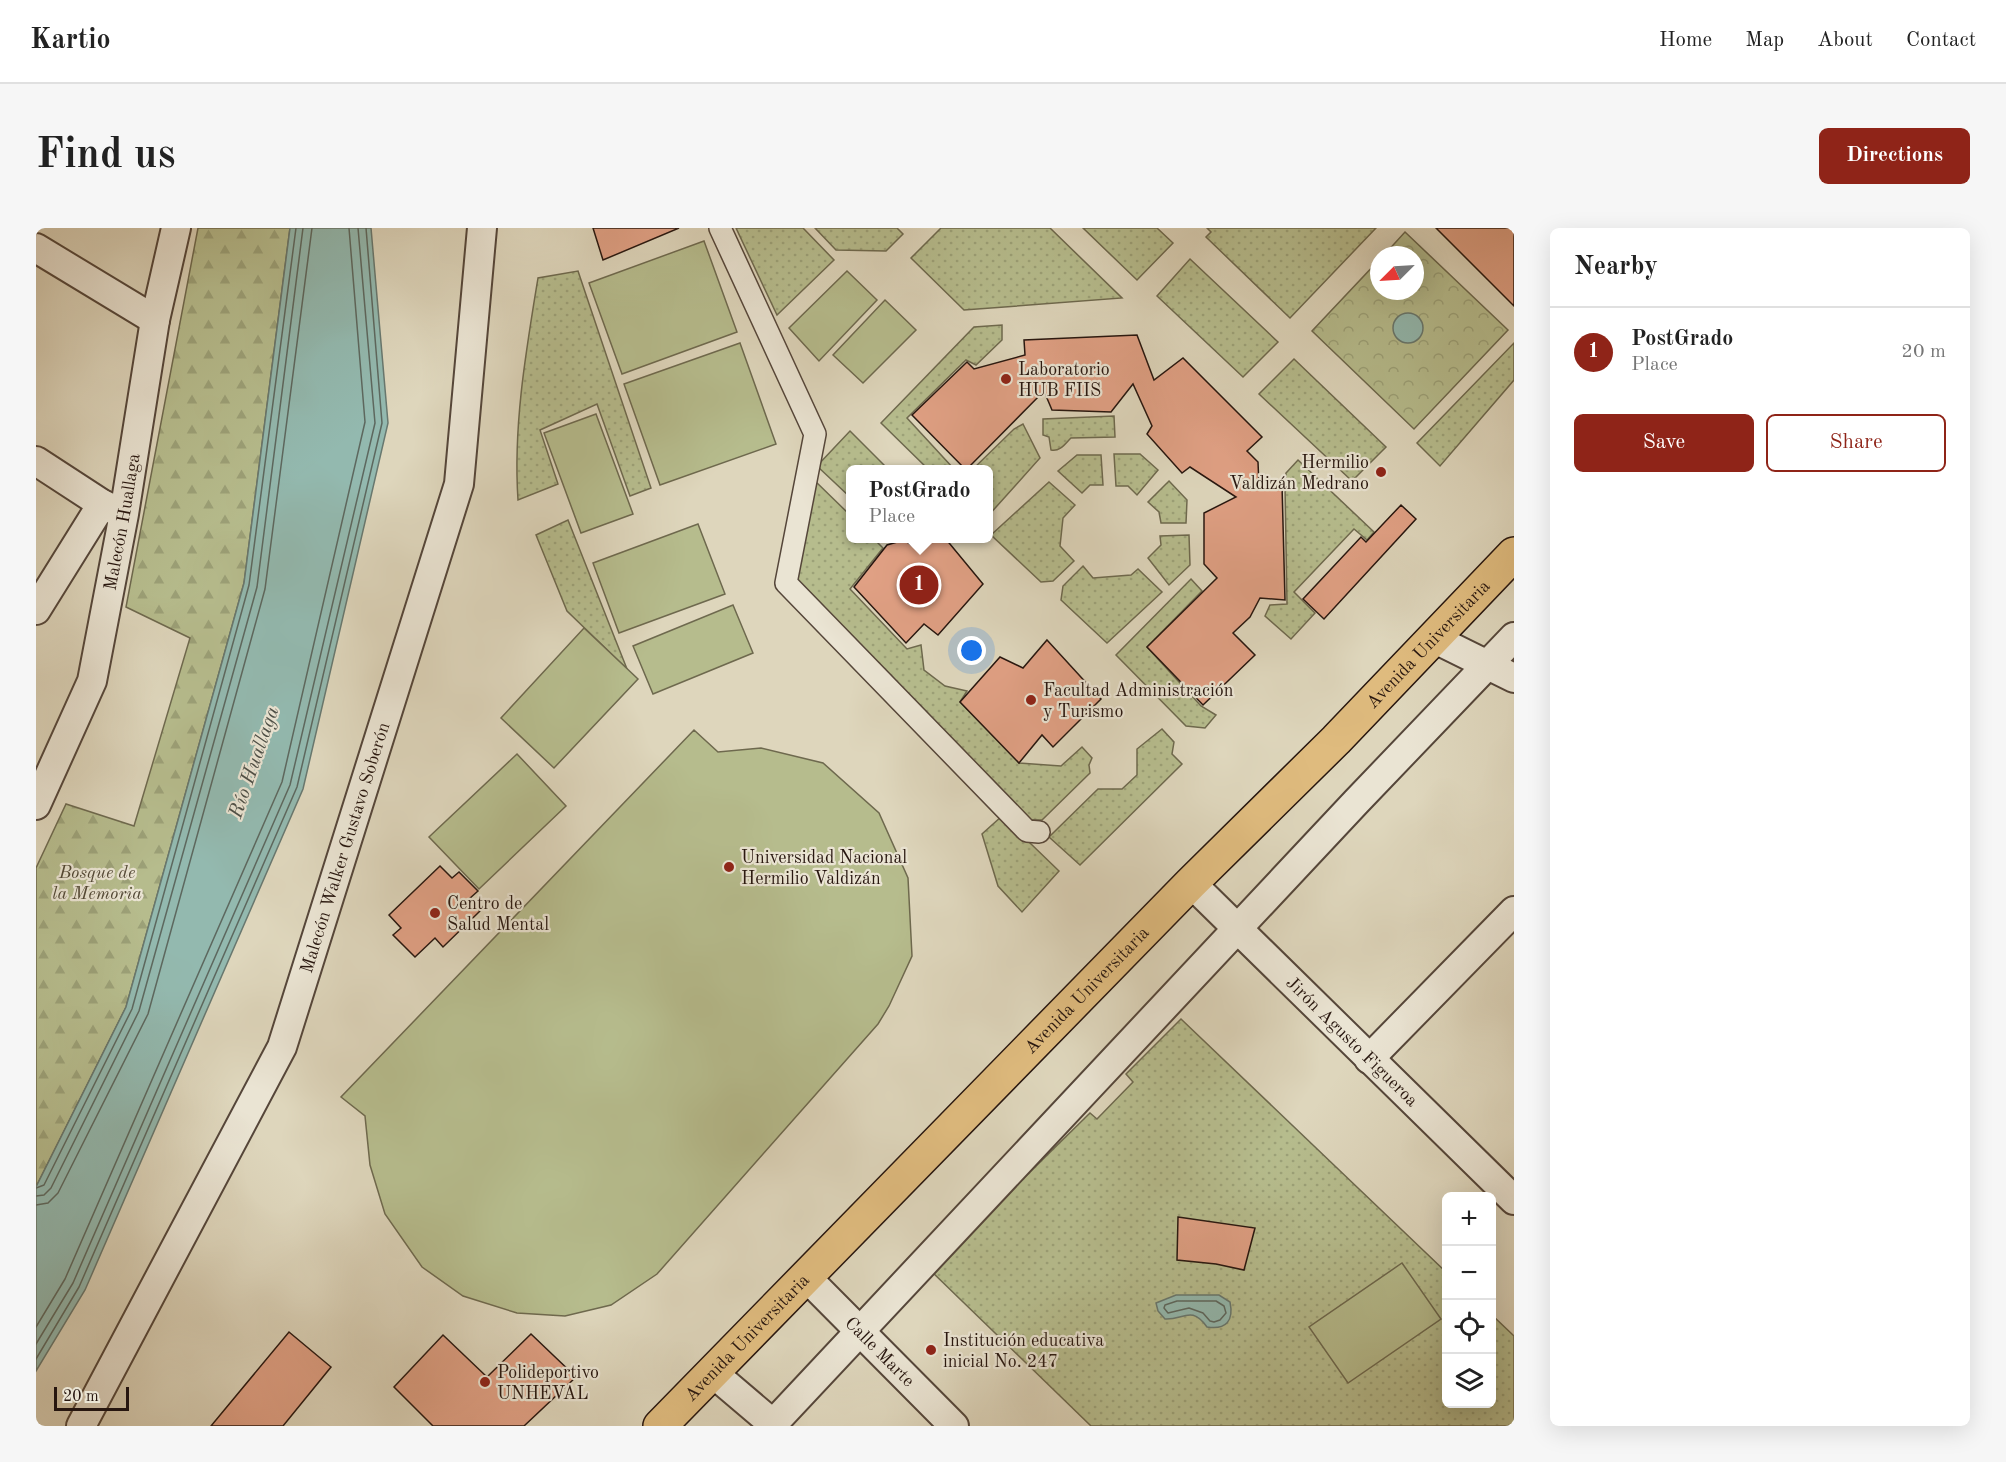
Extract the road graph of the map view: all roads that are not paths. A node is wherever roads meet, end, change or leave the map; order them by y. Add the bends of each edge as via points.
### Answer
1 (176, 228) edge
2 (482, 228) edge
3 (720, 228) edge
4 (36, 248) edge
5 (155, 320) junction
6 (36, 461) edge
7 (113, 509) junction
8 (1514, 554) edge
9 (36, 610) edge
10 (1514, 636) edge
11 (1433, 638) junction
12 (1486, 664) junction
13 (1514, 678) edge
14 (36, 805) edge
15 (1040, 832) dead end
16 (1191, 883) junction
17 (1511, 920) edge
18 (1237, 930) junction
19 (1369, 1059) junction
20 (1514, 1200) edge
21 (806, 1277) junction
22 (860, 1332) junction
23 (713, 1373) junction
24 (772, 1425) edge
25 (81, 1426) edge
26 (660, 1426) edge
27 (954, 1426) edge

1 - 5 street, Malecón Huallaga
2 - 25 street, Malecón Walker Gustavo Soberón via 459,484 282,1047
3 - 15 street via 815,434 786,583 1027,831
4 - 5 street
5 - 7 street, Malecón Huallaga
6 - 7 street
7 - 9 street
7 - 14 street, Malecón Huallaga via 92,681
8 - 11 highway, Avenida Universitaria
10 - 12 street
11 - 12 street
11 - 16 highway, Avenida Universitaria
12 - 13 street
12 - 18 street
16 - 18 street, Jirón Agusto Figueroa
16 - 21 highway, Avenida Universitaria
17 - 19 street
18 - 19 street, Jirón Agusto Figueroa
18 - 22 street
19 - 20 street, Jirón Agusto Figueroa
21 - 22 street, Calle Marte
21 - 23 highway, Avenida Universitaria
22 - 24 street
22 - 27 street, Calle Marte
23 - 24 street
23 - 26 highway, Avenida Universitaria

